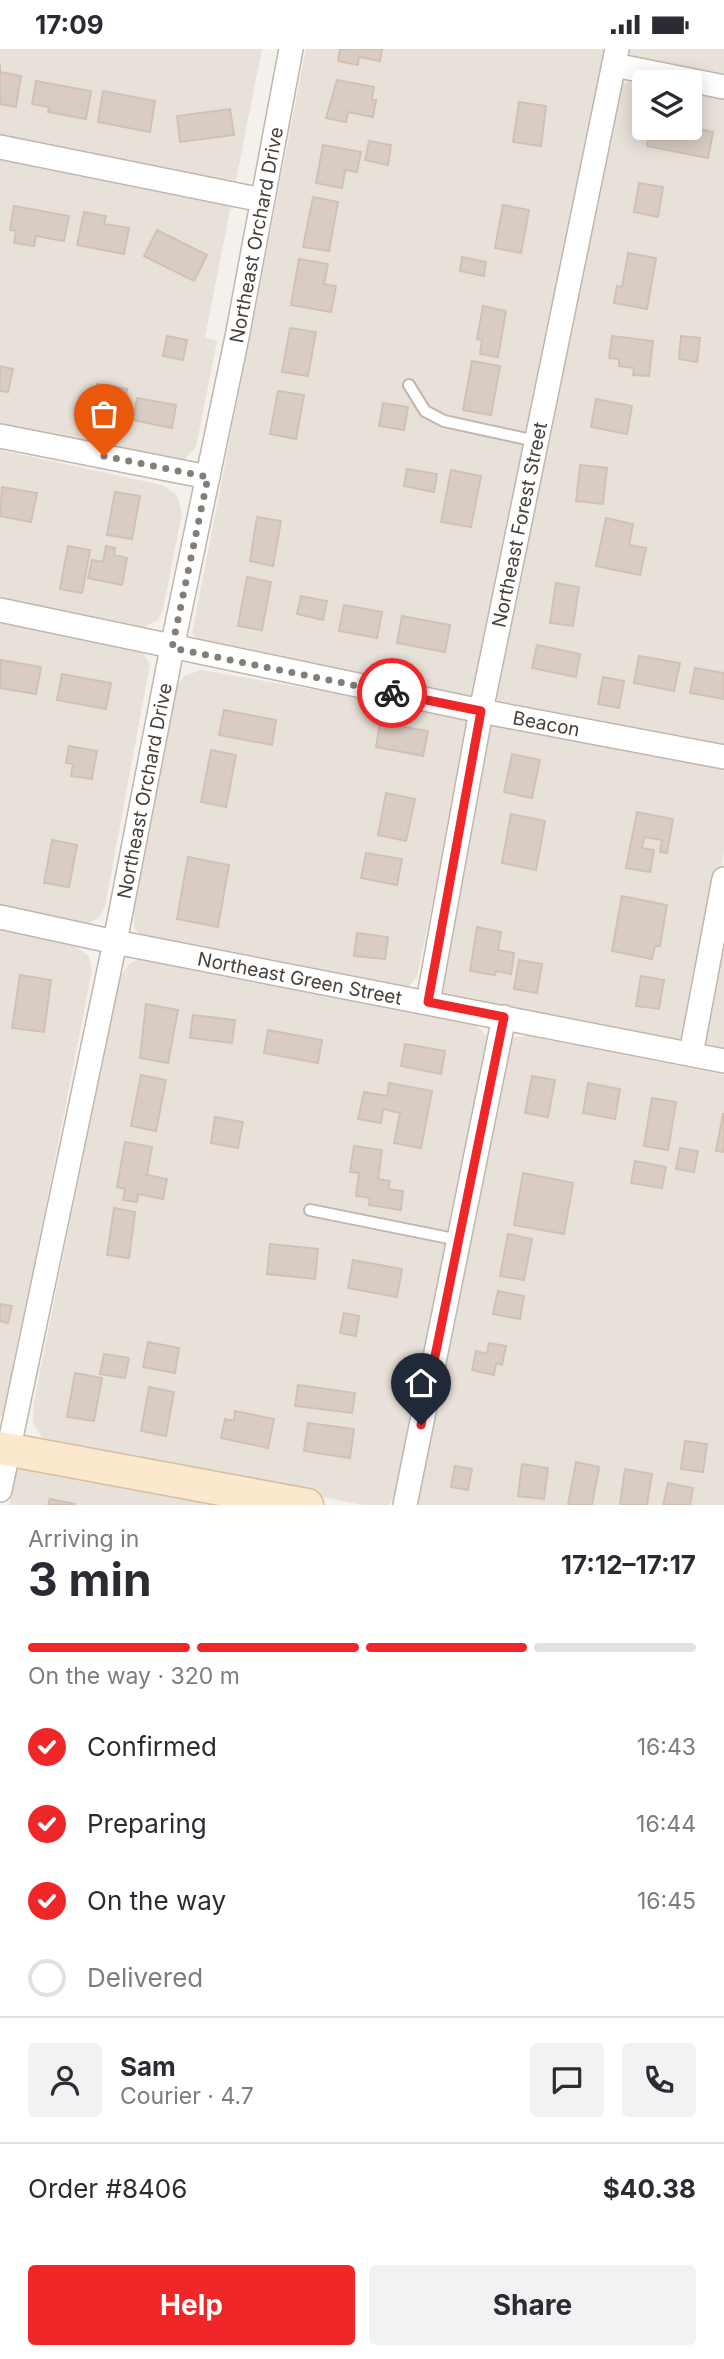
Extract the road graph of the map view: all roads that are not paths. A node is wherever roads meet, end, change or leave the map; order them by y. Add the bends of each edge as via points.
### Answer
1 (291, 49) edge
2 (615, 57) edge
3 (724, 87) edge
4 (0, 147) edge
5 (262, 200) junction
6 (409, 384) dead end
7 (0, 436) edge
8 (536, 442) junction
9 (208, 477) junction
10 (0, 610) edge
11 (172, 648) junction
12 (481, 711) junction
13 (724, 757) edge
14 (724, 879) edge
15 (0, 917) edge
16 (115, 942) junction
17 (428, 1002) junction
18 (504, 1017) junction
19 (691, 1054) junction
20 (724, 1061) edge
21 (310, 1210) dead end
22 (459, 1240) junction
23 (4, 1449) edge
24 (0, 1490) edge
25 (307, 1505) edge
26 (405, 1505) edge

1 - 5 street, Northeast Orchard Drive
2 - 3 street
2 - 8 street, Northeast Forest Street
4 - 5 street
5 - 9 street, Northeast Orchard Drive
6 - 8 lane via 425,411 444,421
7 - 9 street
8 - 12 street, Northeast Forest Street
9 - 11 street, Northeast Orchard Drive
10 - 11 street, Beacon
11 - 12 street, Beacon
11 - 16 street, Northeast Orchard Drive
12 - 13 street, Beacon
12 - 17 street, Northeast Forest Street
14 - 19 street
15 - 16 street, Northeast Green Street
16 - 17 street, Northeast Green Street
16 - 23 street, Northeast Orchard Drive
17 - 18 street, Northeast Green Street
18 - 19 street, Northeast Green Street
18 - 22 street
19 - 20 street, Northeast Green Street
21 - 22 lane
22 - 26 street
23 - 24 street, Northeast Orchard Drive
23 - 25 main road

